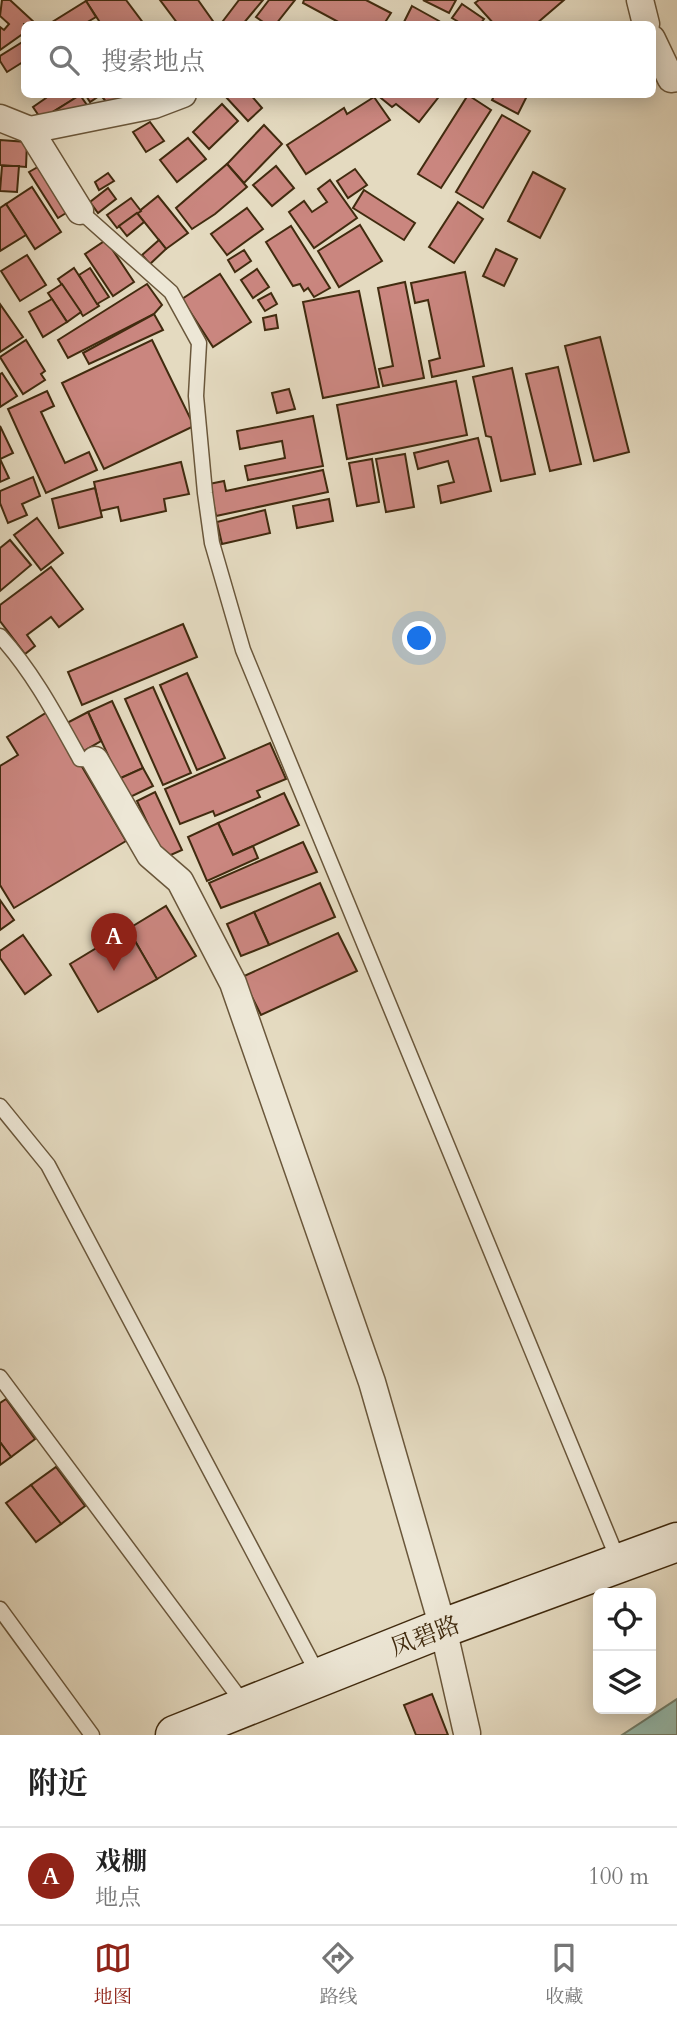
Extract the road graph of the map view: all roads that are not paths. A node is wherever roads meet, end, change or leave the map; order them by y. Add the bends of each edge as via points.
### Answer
1 (640, 0) edge
2 (645, 21) edge
3 (656, 45) edge
4 (675, 82) edge
5 (173, 98) edge
6 (0, 118) edge
7 (30, 130) junction
8 (80, 211) joint
9 (0, 636) edge
10 (95, 760) joint
11 (0, 1106) edge
12 (0, 1377) edge
13 (677, 1542) edge
14 (619, 1563) junction
15 (0, 1609) edge
16 (443, 1628) junction
17 (320, 1677) junction
18 (246, 1707) junction
19 (467, 1733) dead end
20 (92, 1735) edge
21 (174, 1735) edge

1 - 2 street
3 - 4 street
5 - 7 street
6 - 7 street
7 - 8 street
8 - 14 lane via 171,292 199,343 197,396 212,543 243,650
9 - 10 lane via 15,652 80,759
10 - 16 street via 150,855 180,881 233,983 372,1382
11 - 17 lane via 48,1165
12 - 18 lane
13 - 14 main road, 凤碧路
14 - 16 main road, 凤碧路
15 - 20 lane
16 - 17 main road, 凤碧路
16 - 19 street
17 - 18 main road, 凤碧路
18 - 21 main road, 凤碧路

